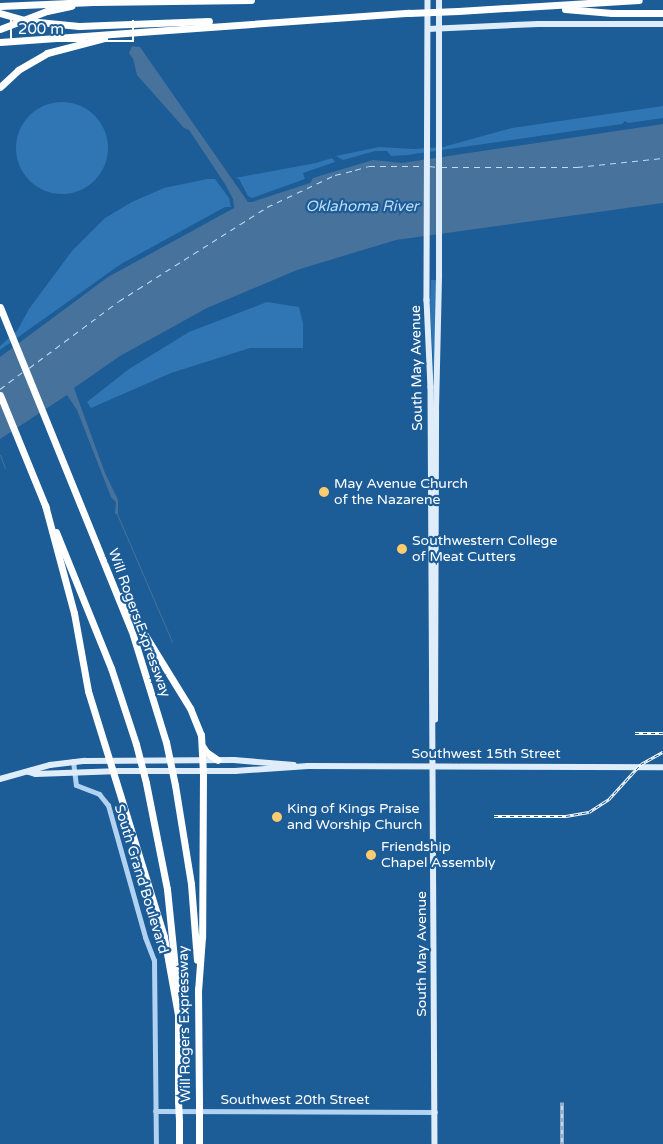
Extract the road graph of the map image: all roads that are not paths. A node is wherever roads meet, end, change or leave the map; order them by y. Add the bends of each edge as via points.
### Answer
1 (153, 0) edge
2 (251, 0) edge
3 (428, 0) edge
4 (439, 0) edge
5 (639, 0) edge
6 (94, 2) junction
7 (0, 6) edge
8 (540, 7) junction
9 (0, 13) edge
10 (663, 13) edge
11 (312, 19) junction
12 (663, 24) edge
13 (428, 29) junction
14 (439, 29) junction
15 (0, 30) edge
16 (127, 33) junction
17 (0, 42) edge
18 (0, 87) edge
19 (0, 307) edge
20 (0, 395) edge
21 (44, 505) junction
22 (112, 582) junction
23 (434, 734) junction
24 (202, 744) junction
25 (218, 760) junction
26 (234, 760) junction
27 (73, 761) junction
28 (109, 761) junction
29 (202, 761) junction
30 (308, 766) junction
31 (434, 766) junction
32 (663, 766) edge
33 (112, 771) junction
34 (235, 771) junction
35 (29, 772) junction
36 (74, 772) junction
37 (203, 772) junction
38 (0, 779) edge
39 (198, 992) junction
40 (178, 1015) junction
41 (155, 1111) junction
42 (435, 1112) junction
43 (156, 1144) edge
44 (179, 1144) edge
45 (199, 1144) edge
46 (435, 1144) edge

1 - 2 highway
1 - 6 highway
3 - 13 main road, South May Avenue
4 - 14 main road, South May Avenue
5 - 8 highway
6 - 7 highway
6 - 15 highway, bridge via 47,11
8 - 10 highway
8 - 11 highway, bridge
9 - 11 highway via 41,22 90,26
11 - 16 highway
12 - 14 main road via 538,24
13 - 14 main road
13 - 23 main road, South May Avenue via 427,277 431,396 431,705
14 - 23 main road, South May Avenue
16 - 17 highway
16 - 18 highway via 47,53 18,70
19 - 22 highway, Will Rogers Expressway
20 - 21 highway, Will Rogers Expressway
21 - 28 highway via 74,613 84,679
21 - 40 highway, Will Rogers Expressway, bridge via 111,668 136,744 158,838 171,915
22 - 24 highway via 194,716
22 - 39 highway, Will Rogers Expressway, bridge via 141,657 166,742 191,884
23 - 31 main road, South May Avenue
24 - 25 highway via 206,752
24 - 29 highway
25 - 26 main road, Southwest 15th Street
25 - 29 main road, Southwest 15th Street
26 - 30 main road, Southwest 15th Street
26 - 34 main road
27 - 28 main road, Southwest 15th Street
27 - 35 main road, Southwest 15th Street via 34,768
27 - 36 street
28 - 29 main road, Southwest 15th Street
28 - 33 highway
29 - 37 highway
30 - 31 main road, Southwest 15th Street
30 - 34 main road, Southwest 15th Street
31 - 32 main road, Southwest 15th Street
31 - 42 main road, South May Avenue
33 - 36 main road, Southwest 15th Street
33 - 37 main road, Southwest 15th Street
33 - 40 highway via 161,924
34 - 37 main road, Southwest 15th Street
35 - 36 main road, Southwest 15th Street
35 - 38 main road, Southwest 15th Street
36 - 41 street, South Grand Boulevard via 77,786 99,794 108,805 153,955
37 - 39 highway via 202,937
39 - 45 highway, Will Rogers Expressway, bridge
40 - 44 highway, Will Rogers Expressway, bridge
41 - 42 street, Southwest 20th Street
41 - 43 street, South Grand Boulevard
42 - 46 main road, South May Avenue

